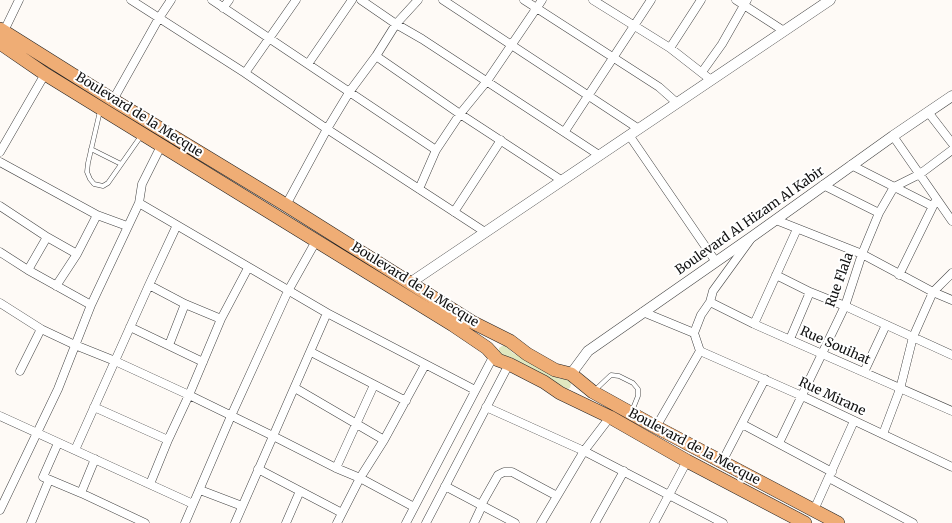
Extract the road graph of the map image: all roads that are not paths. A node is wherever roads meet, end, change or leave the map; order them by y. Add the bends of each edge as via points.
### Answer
1 (19, 0) edge
2 (131, 0) edge
3 (172, 0) edge
4 (212, 0) edge
5 (229, 0) edge
6 (296, 0) edge
7 (352, 0) edge
8 (361, 0) edge
9 (418, 0) edge
10 (443, 0) edge
11 (524, 0) edge
12 (542, 0) edge
13 (593, 0) edge
14 (651, 0) edge
15 (701, 0) edge
16 (830, 0) edge
17 (742, 2) edge
18 (223, 8) junction
19 (536, 8) junction
20 (159, 18) junction
21 (396, 24) junction
22 (634, 25) junction
23 (784, 30) junction
24 (269, 38) junction
25 (1, 39) edge
26 (512, 45) junction
27 (670, 48) junction
28 (376, 56) junction
29 (612, 58) junction
30 (308, 64) junction
31 (702, 72) junction
32 (245, 73) junction
33 (45, 74) junction
34 (711, 80) junction
35 (487, 81) junction
36 (350, 91) junction
37 (588, 95) junction
38 (952, 96) edge
39 (113, 100) junction
40 (677, 102) junction
41 (100, 108) junction
42 (928, 112) junction
43 (460, 114) junction
44 (639, 128) junction
45 (327, 129) junction
46 (565, 131) junction
47 (142, 134) junction
48 (629, 135) junction
49 (893, 136) junction
50 (501, 140) junction
51 (952, 143) edge
52 (161, 146) junction
53 (1, 148) edge
54 (91, 149) junction
55 (436, 150) junction
56 (952, 150) edge
57 (599, 155) junction
58 (0, 162) edge
59 (122, 164) junction
60 (851, 165) junction
61 (920, 174) junction
62 (561, 180) junction
63 (823, 185) junction
64 (894, 187) junction
65 (419, 188) junction
66 (934, 202) junction
67 (139, 203) junction
68 (286, 204) junction
69 (0, 206) edge
70 (454, 212) junction
71 (879, 213) junction
72 (97, 215) junction
73 (776, 220) junction
74 (952, 221) edge
75 (177, 225) junction
76 (127, 226) junction
77 (797, 229) junction
78 (485, 232) junction
79 (753, 236) junction
80 (47, 237) junction
81 (316, 241) junction
82 (0, 252) edge
83 (77, 254) junction
84 (862, 254) junction
85 (716, 262) junction
86 (248, 268) junction
87 (28, 270) junction
88 (952, 273) edge
89 (776, 274) junction
90 (899, 275) junction
91 (410, 283) junction
92 (149, 285) junction
93 (56, 286) junction
94 (288, 291) junction
95 (810, 292) junction
96 (933, 292) junction
97 (952, 300) edge
98 (0, 302) edge
99 (710, 302) junction
100 (185, 304) junction
101 (91, 305) junction
102 (845, 306) junction
103 (643, 312) junction
104 (327, 313) junction
105 (222, 319) junction
106 (754, 324) junction
107 (886, 325) junction
108 (130, 327) junction
109 (41, 328) junction
110 (694, 333) junction
111 (912, 337) junction
112 (790, 339) junction
113 (510, 341) junction
114 (75, 345) junction
115 (169, 345) junction
116 (700, 351) junction
117 (311, 352) junction
118 (823, 353) junction
119 (494, 355) junction
120 (952, 355) edge
121 (115, 361) junction
122 (203, 362) junction
123 (425, 364) junction
124 (509, 364) junction
125 (20, 371) dead end
126 (864, 372) junction
127 (572, 375) junction
128 (765, 380) junction
129 (374, 385) junction
130 (295, 388) junction
131 (900, 389) junction
132 (475, 390) junction
133 (593, 392) junction
134 (189, 395) junction
135 (563, 395) junction
136 (802, 396) junction
137 (406, 401) junction
138 (952, 401) edge
139 (94, 407) junction
140 (486, 407) junction
141 (950, 410) edge
142 (631, 413) junction
143 (0, 416) edge
144 (230, 416) junction
145 (610, 417) junction
146 (854, 421) junction
147 (356, 424) junction
148 (742, 424) junction
149 (656, 427) junction
150 (37, 433) junction
151 (883, 434) junction
152 (273, 436) junction
153 (168, 440) junction
154 (384, 440) junction
155 (58, 443) junction
156 (779, 444) junction
157 (75, 450) junction
158 (584, 451) junction
159 (95, 459) junction
160 (687, 461) junction
161 (722, 462) junction
162 (952, 467) edge
163 (336, 468) junction
164 (258, 469) junction
165 (624, 471) junction
166 (830, 475) junction
167 (360, 478) junction
168 (49, 480) junction
169 (150, 484) junction
170 (445, 486) junction
171 (200, 490) junction
172 (300, 491) junction
173 (81, 493) junction
174 (669, 494) junction
175 (557, 496) junction
176 (193, 504) junction
177 (242, 506) junction
178 (414, 506) junction
179 (481, 506) junction
180 (0, 510) edge
181 (814, 510) junction
182 (342, 513) junction
183 (712, 520) edge
184 (31, 523) edge
185 (145, 523) edge
186 (185, 523) edge
187 (235, 523) edge
188 (286, 523) edge
189 (337, 523) edge
190 (406, 523) edge
191 (426, 523) edge
192 (474, 523) edge
193 (515, 523) edge
194 (541, 523) edge
195 (595, 523) edge
196 (654, 523) edge
197 (723, 523) edge
198 (805, 523) edge
199 (838, 523) edge
200 (913, 523) edge

1 - 25 street
2 - 20 street
3 - 20 street
4 - 18 street
5 - 18 street
6 - 24 street
7 - 30 street
8 - 21 street
9 - 21 street
10 - 26 street
11 - 19 street
12 - 19 street
13 - 22 street
14 - 22 street
15 - 27 street
16 - 23 street
17 - 23 street
17 - 31 street via 722,44
18 - 24 street
19 - 26 street
19 - 29 street
20 - 32 street
20 - 39 street
21 - 28 street
21 - 35 street
22 - 27 street
22 - 29 street
23 - 34 street
24 - 30 street
24 - 32 street
25 - 33 main road, Boulevard de la Mecque
25 - 39 main road, Boulevard de la Mecque
26 - 35 street
26 - 37 street
27 - 31 street
28 - 36 street
28 - 43 street
29 - 37 street
29 - 40 street
30 - 36 street
31 - 34 street
32 - 45 street
33 - 41 main road, Boulevard de la Mecque
33 - 53 street
34 - 40 street
35 - 43 street
35 - 46 street
36 - 45 street
36 - 55 street
37 - 44 street
37 - 46 street
38 - 42 street, Boulevard Al Hizam Al Kabir
39 - 68 main road, Boulevard de la Mecque
40 - 44 street
41 - 47 main road, Boulevard de la Mecque
41 - 54 lane
42 - 49 street, Boulevard Al Hizam Al Kabir
42 - 51 street
43 - 50 street
43 - 55 street
44 - 48 street
45 - 65 street
45 - 68 street
46 - 57 street
47 - 52 main road, Boulevard de la Mecque
47 - 59 lane
48 - 57 street
48 - 85 street
49 - 60 street, Boulevard Al Hizam Al Kabir
49 - 61 street
50 - 62 street
50 - 70 street
52 - 67 street via 142,184
52 - 81 main road, Boulevard de la Mecque
54 - 59 lane
54 - 59 lane via 87,172 94,184 103,186 108,183
55 - 65 street
56 - 61 street
57 - 62 street
58 - 72 street
60 - 63 street, Boulevard Al Hizam Al Kabir
60 - 64 street
61 - 64 street
61 - 66 street
62 - 78 street
63 - 71 street
63 - 73 street, Boulevard Al Hizam Al Kabir
64 - 66 street
64 - 71 street, Rue Flala
65 - 70 street
66 - 74 street
66 - 90 street
67 - 75 street
67 - 76 street
68 - 91 main road, Boulevard de la Mecque
69 - 80 street
70 - 78 street
71 - 84 street, Rue Flala
72 - 76 street
72 - 83 street
73 - 77 street
73 - 79 street, Boulevard Al Hizam Al Kabir
75 - 86 street
75 - 92 street
76 - 101 street
77 - 84 street
77 - 89 street
78 - 91 street
79 - 85 street, Boulevard Al Hizam Al Kabir
79 - 99 street via 713,291
80 - 83 street
80 - 87 street
81 - 94 street
81 - 119 main road, Boulevard de la Mecque via 453,325
82 - 87 street
83 - 93 street
84 - 90 street
84 - 102 street, Rue Flala
85 - 103 street, Boulevard Al Hizam Al Kabir
86 - 94 street
86 - 105 street
87 - 93 street
88 - 96 street
89 - 95 street
89 - 106 street
90 - 96 street
91 - 113 main road, Boulevard de la Mecque via 472,322
92 - 100 street
92 - 108 street
93 - 101 street
94 - 104 street
94 - 144 street
95 - 102 street
95 - 112 street
96 - 97 street
96 - 111 street
98 - 109 street
99 - 106 street, Rue Souihat
99 - 110 street via 701,315
100 - 105 street
100 - 115 street
101 - 114 street
102 - 107 street
102 - 118 street, Rue Flala
103 - 110 street
103 - 127 street, Boulevard Al Hizam Al Kabir via 588,351
104 - 117 street
104 - 123 street
105 - 122 street
106 - 112 street, Rue Souihat
107 - 111 street
107 - 126 street
108 - 115 street
108 - 121 street
109 - 114 street
109 - 125 street
110 - 116 street
111 - 120 street
111 - 131 street
112 - 118 street, Rue Souihat
113 - 119 main road via 496,342 493,348
113 - 127 main road, Boulevard de la Mecque via 555,370
114 - 121 street
114 - 150 street
115 - 122 street
116 - 128 street, Rue Mirane
116 - 149 street
117 - 129 street
117 - 130 street
118 - 126 street, Rue Souihat
118 - 136 street, Rue Flala
119 - 124 main road, Boulevard de la Mecque via 498,360
119 - 132 street
121 - 134 street
121 - 139 street
122 - 134 street
123 - 132 street
123 - 137 street
124 - 135 main road, Boulevard de la Mecque
124 - 140 street
126 - 131 street, Rue Souihat
127 - 133 main road, Boulevard de la Mecque
127 - 135 main road via 576,388 571,394
128 - 136 street, Rue Mirane
128 - 148 street
129 - 137 street
129 - 147 street
130 - 147 street
130 - 152 street
131 - 141 street, Rue Souihat
131 - 151 street
132 - 178 street
133 - 142 main road, Boulevard de la Mecque
133 - 142 lane via 611,375 633,383 638,389 638,396
134 - 144 street
134 - 153 street
135 - 145 main road, Boulevard de la Mecque
136 - 146 street, Rue Mirane
136 - 156 street, Rue Flala
137 - 154 street
138 - 141 street
139 - 153 street
139 - 157 street
140 - 158 street
140 - 170 street
142 - 149 main road, Boulevard de la Mecque
143 - 150 street
144 - 152 street
144 - 171 street
145 - 158 street
145 - 160 main road, Boulevard de la Mecque
146 - 151 street, Rue Mirane
146 - 166 street
147 - 154 street
147 - 163 street
148 - 156 street
148 - 161 street
149 - 161 main road, Boulevard de la Mecque
150 - 155 street
150 - 180 street
151 - 162 street, Rue Mirane
152 - 163 street
152 - 164 street
153 - 169 street
154 - 167 street
155 - 157 street
155 - 168 street via 43,477
156 - 166 street
157 - 159 street
158 - 165 street
158 - 175 street
159 - 169 street
159 - 173 street
160 - 174 street
160 - 198 main road, Boulevard de la Mecque
161 - 181 main road, Boulevard de la Mecque
163 - 167 street
164 - 172 street
164 - 177 street
165 - 174 street
165 - 195 street
166 - 181 street
166 - 200 street
167 - 178 street
167 - 182 street
168 - 173 street
168 - 184 street
169 - 176 street
170 - 179 street
170 - 191 street
171 - 176 street
171 - 177 street
172 - 182 street
172 - 188 street
173 - 185 street
174 - 183 street
174 - 196 street
175 - 179 street via 512,472 504,472 498,475
175 - 194 street
176 - 186 street
177 - 187 street
178 - 190 street
179 - 192 street
179 - 193 street
181 - 199 main road, Boulevard de la Mecque
182 - 189 street
183 - 197 street

